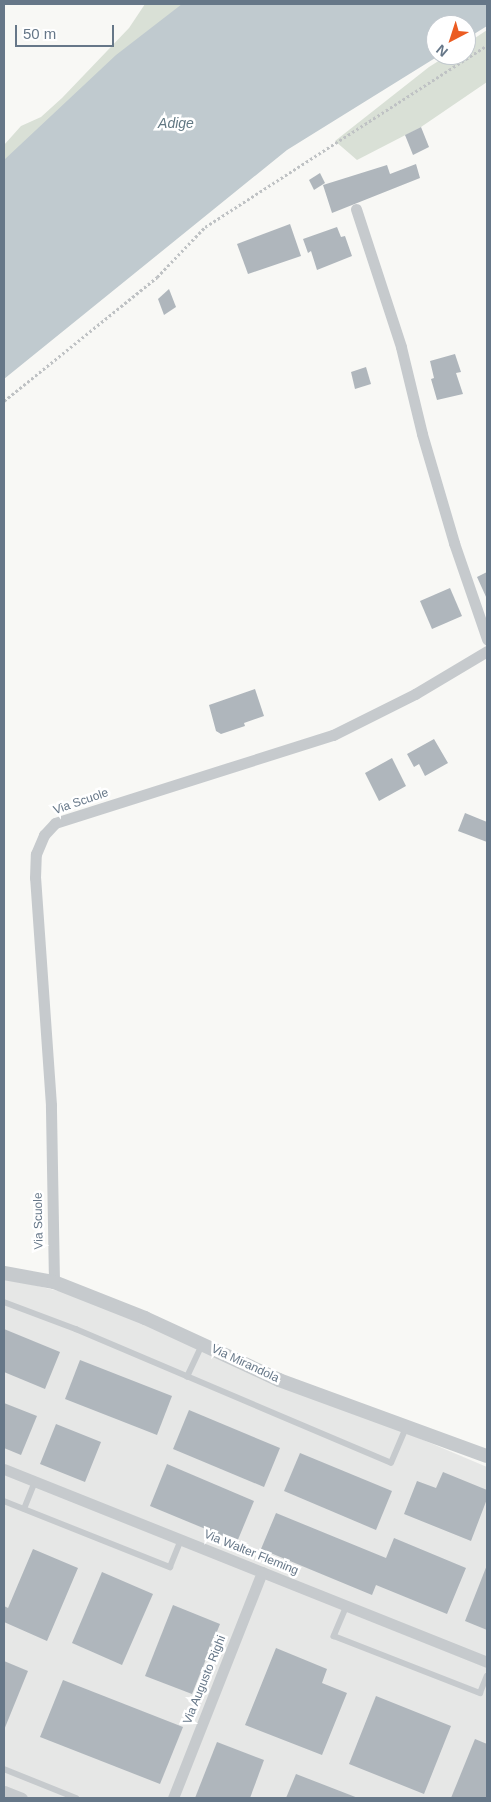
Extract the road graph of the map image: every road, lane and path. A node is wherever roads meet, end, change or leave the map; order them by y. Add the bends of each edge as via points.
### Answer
1 (487, 45) edge
2 (356, 209) dead end
3 (4, 401) edge
4 (487, 639) edge
5 (487, 651) edge
6 (4, 1273) edge
7 (54, 1282) junction
8 (4, 1302) edge
9 (202, 1345) junction
10 (187, 1377) junction
11 (406, 1426) junction
12 (487, 1456) edge
13 (4, 1469) edge
14 (35, 1482) junction
15 (4, 1501) edge
16 (24, 1509) junction
17 (181, 1540) junction
18 (262, 1572) junction
19 (347, 1606) junction
20 (487, 1662) edge
21 (487, 1676) edge
22 (4, 1769) edge
23 (4, 1791) edge
24 (22, 1798) edge
25 (76, 1798) edge
26 (173, 1798) edge

1 - 3 path via 205,227 157,278
2 - 4 street via 401,347 454,543
5 - 7 street, Via Scuole via 415,694 333,735 55,823 44,834 36,854 35,878 50,1105
6 - 7 street, Via Mirandola
7 - 9 street, Via Mirandola via 145,1318
8 - 10 lane
9 - 10 lane
9 - 11 street, Via Mirandola via 279,1380
10 - 11 lane via 391,1463
11 - 12 street, Via Mirandola
13 - 14 street, Via Walter Fleming
14 - 16 lane
14 - 17 street, Via Walter Fleming
15 - 16 lane
16 - 17 lane via 170,1568
17 - 18 street, Via Walter Fleming
18 - 19 street, Via Walter Fleming
18 - 26 street, Via Augusto Righi
19 - 20 street, Via Walter Fleming
19 - 21 lane via 334,1636 480,1694
22 - 25 lane
23 - 24 street

